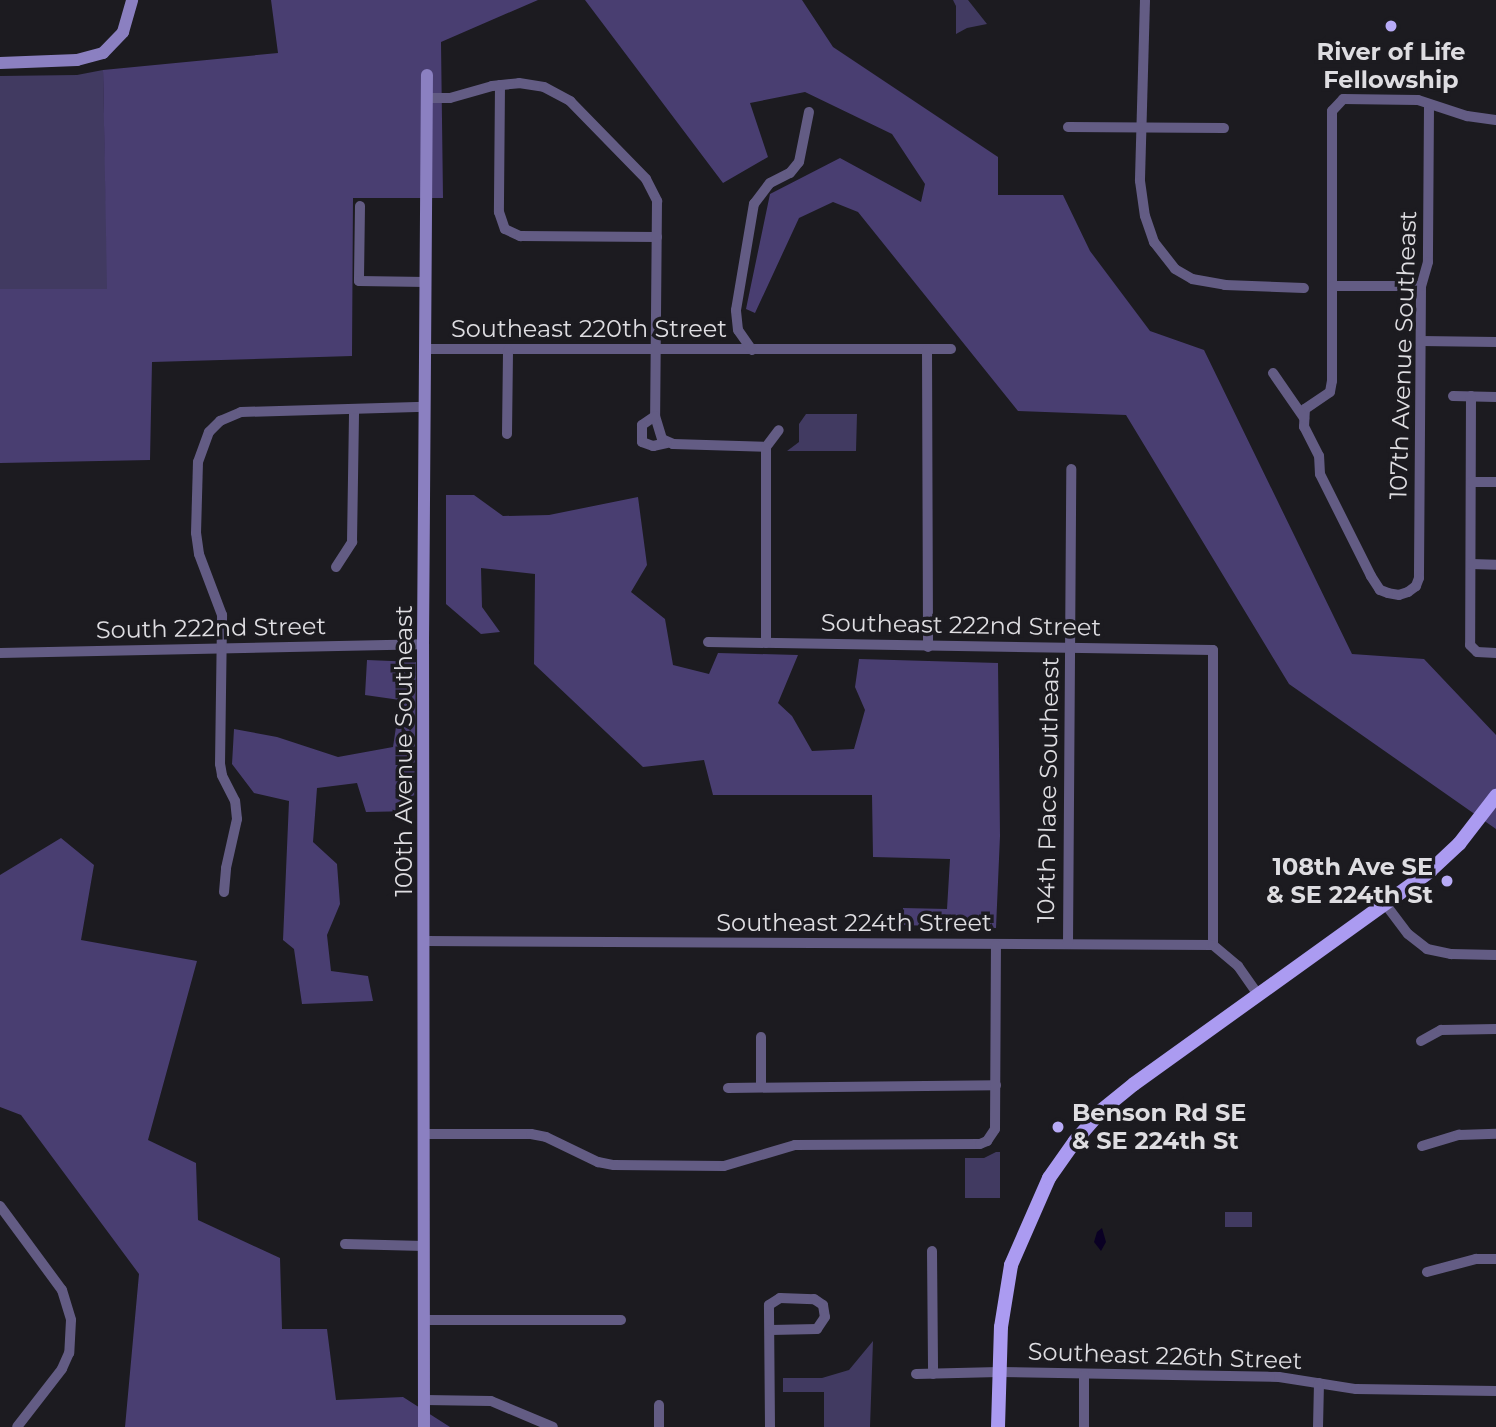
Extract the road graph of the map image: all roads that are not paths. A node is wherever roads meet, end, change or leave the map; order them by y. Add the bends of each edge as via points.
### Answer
1 (132, 0) edge
2 (1145, 0) edge
3 (0, 63) edge
4 (427, 75) dead end
5 (499, 85) junction
6 (427, 98) junction
7 (1429, 106) junction
8 (809, 112) dead end
9 (1496, 120) edge
10 (1068, 127) dead end
11 (1142, 127) junction
12 (1224, 128) dead end
13 (360, 206) dead end
14 (657, 237) junction
15 (426, 282) junction
16 (1333, 286) junction
17 (1421, 286) junction
18 (1304, 288) dead end
19 (1421, 341) junction
20 (1496, 342) edge
21 (426, 349) junction
22 (508, 349) junction
23 (951, 349) dead end
24 (656, 350) junction
25 (752, 350) junction
26 (927, 350) junction
27 (1273, 373) dead end
28 (1453, 396) dead end
29 (1471, 396) junction
30 (1496, 397) edge
31 (425, 407) junction
32 (354, 410) junction
33 (655, 416) junction
34 (1304, 418) junction
35 (779, 430) dead end
36 (507, 435) dead end
37 (667, 443) junction
38 (766, 447) junction
39 (1071, 469) dead end
40 (1471, 482) junction
41 (1496, 482) edge
42 (1471, 564) junction
43 (1496, 565) edge
44 (336, 567) dead end
45 (708, 642) dead end
46 (766, 643) junction
47 (423, 644) junction
48 (928, 647) junction
49 (1070, 648) junction
50 (223, 649) junction
51 (0, 653) edge
52 (1496, 653) edge
53 (1496, 796) edge
54 (224, 892) dead end
55 (1386, 905) junction
56 (426, 941) junction
57 (1068, 944) junction
58 (996, 945) junction
59 (1213, 945) junction
60 (1496, 955) edge
61 (1258, 996) junction
62 (1496, 1028) edge
63 (761, 1037) dead end
64 (1421, 1041) dead end
65 (996, 1085) junction
66 (761, 1087) junction
67 (728, 1088) dead end
68 (1496, 1133) edge
69 (425, 1134) junction
70 (1422, 1146) dead end
71 (1, 1208) edge
72 (345, 1244) dead end
73 (424, 1246) junction
74 (932, 1251) dead end
75 (1496, 1259) edge
76 (1427, 1272) dead end
77 (424, 1320) junction
78 (621, 1320) dead end
79 (771, 1330) junction
80 (999, 1372) junction
81 (916, 1374) dead end
82 (933, 1374) junction
83 (1084, 1375) junction
84 (1319, 1383) junction
85 (1496, 1391) edge
86 (425, 1400) junction
87 (659, 1405) dead end
88 (18, 1427) edge
89 (424, 1427) edge
90 (553, 1427) edge
91 (659, 1427) edge
92 (770, 1427) edge
93 (999, 1427) edge
94 (1084, 1427) edge
95 (1318, 1427) edge

1 - 3 street via 130,16 114,44 103,53 88,58
2 - 11 street
4 - 6 street, 100th Avenue Southeast
5 - 6 street via 450,98
5 - 14 street via 532,85 563,96 652,188 657,201
5 - 14 street via 499,212 511,234
6 - 15 street, 100th Avenue Southeast
7 - 9 street
7 - 16 street via 1418,100 1343,99 1336,104 1331,121
7 - 17 street, 107th Avenue Southeast via 1428,262
8 - 25 street, Southeast 220th Street via 799,162 790,173 770,183 754,204 736,310 737,327
10 - 11 street
11 - 12 street
11 - 18 street via 1142,200 1154,242 1175,269 1192,279 1225,285
13 - 15 street via 359,281
14 - 24 street
15 - 21 street, 100th Avenue Southeast
16 - 17 street
16 - 34 street via 1330,392 1308,404
17 - 19 street, 107th Avenue Southeast
19 - 20 street
19 - 34 street, 107th Avenue Southeast via 1416,586 1399,595 1380,590 1320,474 1319,456
21 - 22 street, Southeast 220th Street
21 - 31 street, 100th Avenue Southeast
22 - 24 street, Southeast 220th Street
22 - 36 street
23 - 26 street, Southeast 220th Street
24 - 25 street, Southeast 220th Street
24 - 33 street
25 - 26 street, Southeast 220th Street
26 - 48 street
27 - 34 street
28 - 29 street
29 - 30 street
29 - 40 street
31 - 32 street
31 - 47 street, 100th Avenue Southeast
32 - 44 street via 352,542
32 - 50 street via 241,412 209,432 198,462 198,544 221,609
33 - 37 street via 659,434
33 - 37 street via 642,425 642,442 653,446
35 - 38 street
37 - 38 street
38 - 46 street
39 - 49 street, 104th Place Southeast
40 - 41 street
40 - 42 street
42 - 43 street
42 - 52 street via 1470,645 1477,652
45 - 46 street, Southeast 222nd Street
46 - 48 street, Southeast 222nd Street
47 - 50 street, South 222nd Street
47 - 56 street, 100th Avenue Southeast
48 - 49 street, Southeast 222nd Street
49 - 57 street, 104th Place Southeast
49 - 59 street, Southeast 222nd Street via 1213,650
50 - 51 street, South 222nd Street
50 - 54 street via 220,764 237,819
53 - 55 main road via 1473,828 1430,871
55 - 60 street via 1408,934 1427,949
55 - 61 main road
56 - 58 street, Southeast 224th Street
56 - 69 street, 100th Avenue Southeast
57 - 58 street, Southeast 224th Street
57 - 59 street, Southeast 224th Street
58 - 65 street
59 - 61 street via 1238,965
61 - 80 main road via 1102,1110 1049,1178 1012,1265 1004,1297
62 - 64 street via 1441,1030
63 - 66 street
65 - 66 street
65 - 69 street via 995,1129 987,1141 974,1145 795,1145 724,1166 614,1165 531,1134
66 - 67 street
68 - 70 street via 1459,1135
69 - 73 street, 100th Avenue Southeast
71 - 88 street via 62,1290 71,1320 69,1353 62,1369
72 - 73 street
73 - 77 street, 100th Avenue Southeast
74 - 82 street
75 - 76 street via 1476,1259
77 - 78 street
77 - 86 street, 100th Avenue Southeast
79 - 79 street via 817,1329 825,1317 823,1306 814,1298 774,1300 768,1308
79 - 92 street
80 - 82 street, Southeast 226th Street
80 - 83 street, Southeast 226th Street
80 - 93 main road
81 - 82 street, Southeast 226th Street
83 - 84 street, Southeast 226th Street via 1279,1377
83 - 94 street
84 - 85 street, Southeast 226th Street via 1356,1389
84 - 95 street
86 - 89 street, 100th Avenue Southeast
86 - 90 street via 491,1401
87 - 91 street

